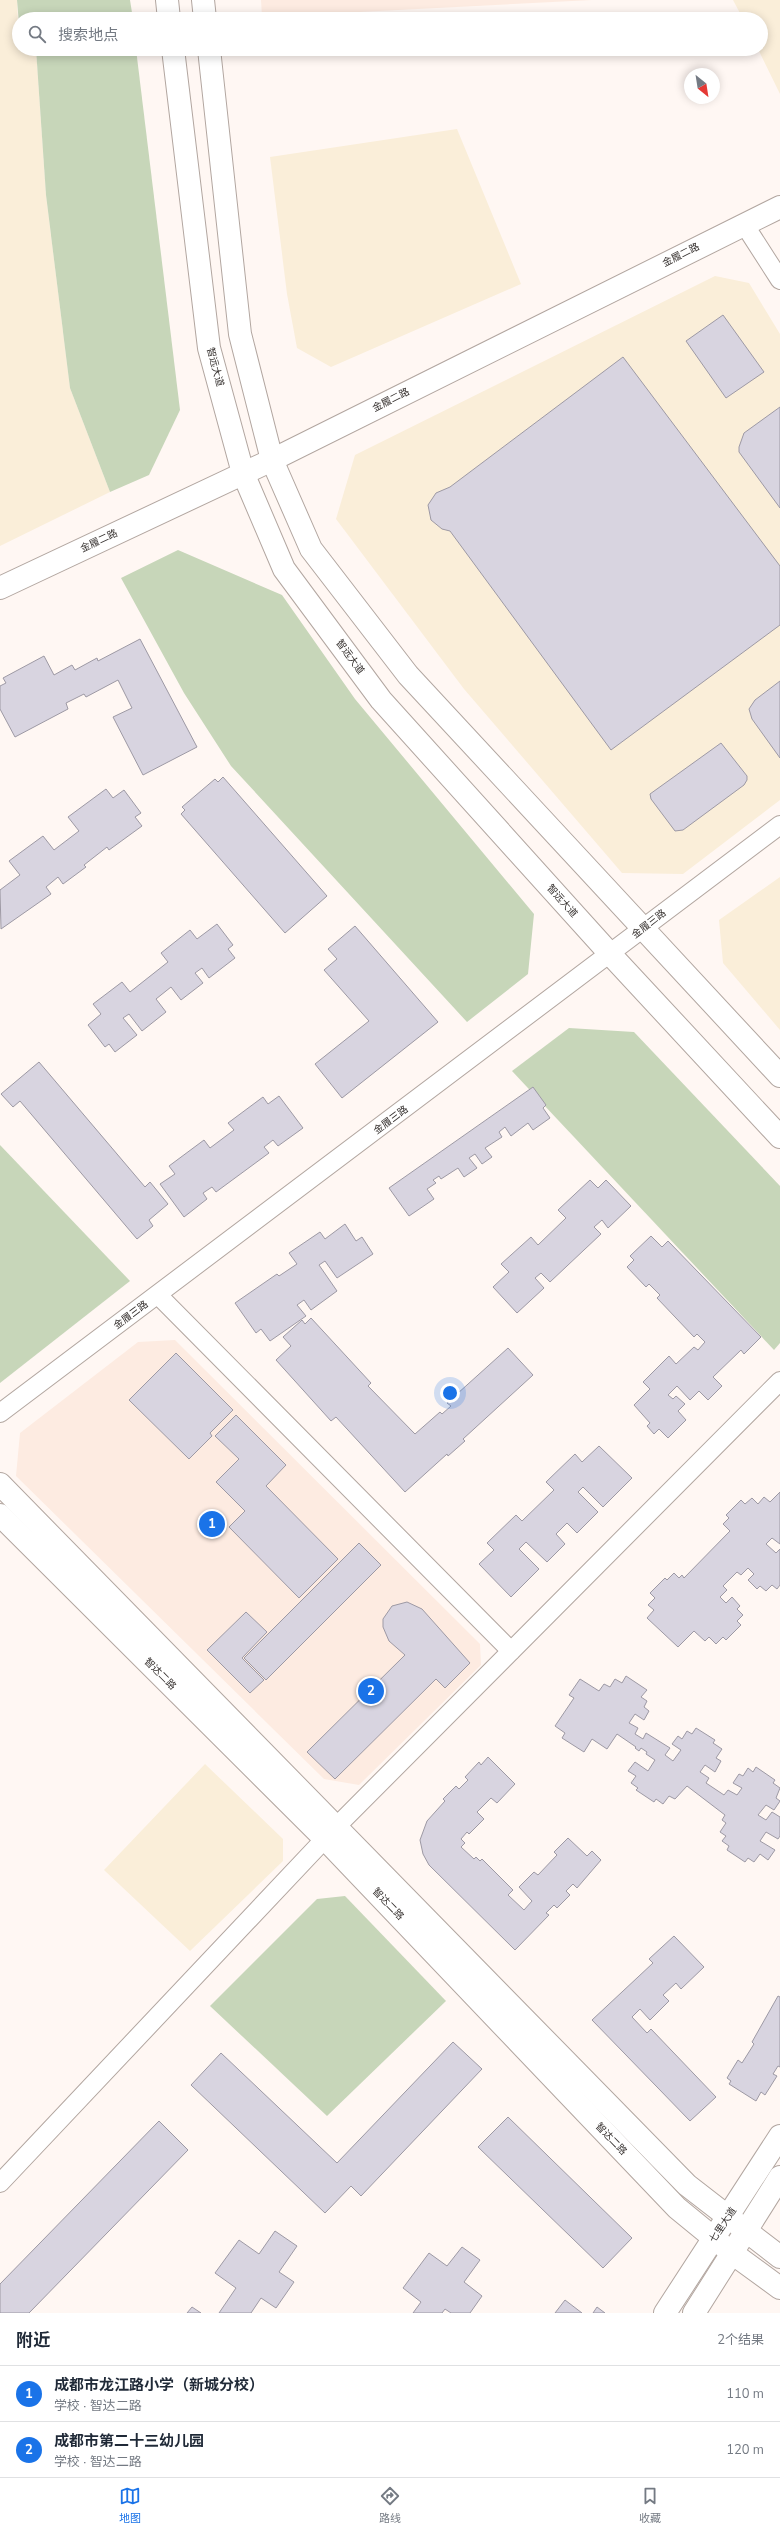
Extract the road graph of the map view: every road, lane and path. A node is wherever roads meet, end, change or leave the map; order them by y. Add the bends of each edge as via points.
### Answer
1 (167, 0) edge
2 (203, 0) edge
3 (168, 12) edge
4 (204, 12) edge
5 (173, 56) edge
6 (209, 56) edge
7 (780, 207) edge
8 (744, 224) junction
9 (780, 280) edge
10 (272, 460) junction
11 (243, 473) junction
12 (0, 588) edge
13 (780, 825) edge
14 (643, 928) junction
15 (611, 955) junction
16 (780, 1076) edge
17 (780, 1137) edge
18 (158, 1295) junction
19 (780, 1381) edge
20 (0, 1413) edge
21 (0, 1484) edge
22 (0, 1515) edge
23 (511, 1651) junction
24 (331, 1833) junction
25 (780, 2136) edge
26 (780, 2177) edge
27 (0, 2183) edge
28 (728, 2218) junction
29 (746, 2232) junction
30 (714, 2239) junction
31 (732, 2254) junction
32 (780, 2257) edge
33 (780, 2288) edge
34 (665, 2313) edge
35 (694, 2313) edge

1 - 3 street
2 - 4 street
5 - 11 street, 智远大道 via 209,348
6 - 10 street via 240,334
7 - 8 street, 金履二路
8 - 9 street
8 - 10 street, 金履二路
10 - 11 street, 金履二路
10 - 14 street via 311,549 408,675
11 - 12 street, 金履二路
11 - 15 street, 智远大道 via 284,569 381,700
13 - 14 street, 金履三路
14 - 15 street, 金履三路
14 - 16 street
15 - 17 street, 智远大道
15 - 18 street, 金履三路
18 - 20 street, 金履三路
18 - 23 street
19 - 23 street
21 - 24 street, 智达二路
22 - 24 street, 智达二路
23 - 24 street
24 - 27 street
24 - 28 street, 智达二路 via 687,2185
24 - 30 street, 智达二路 via 677,2208
25 - 28 street, 七里大道
26 - 29 street
28 - 29 street, 智达二路
28 - 30 street, 七里大道
29 - 31 street
29 - 32 street, 智达二路
30 - 31 street, 智达二路
30 - 34 street, 七里大道
31 - 33 street, 智达二路
31 - 35 street

